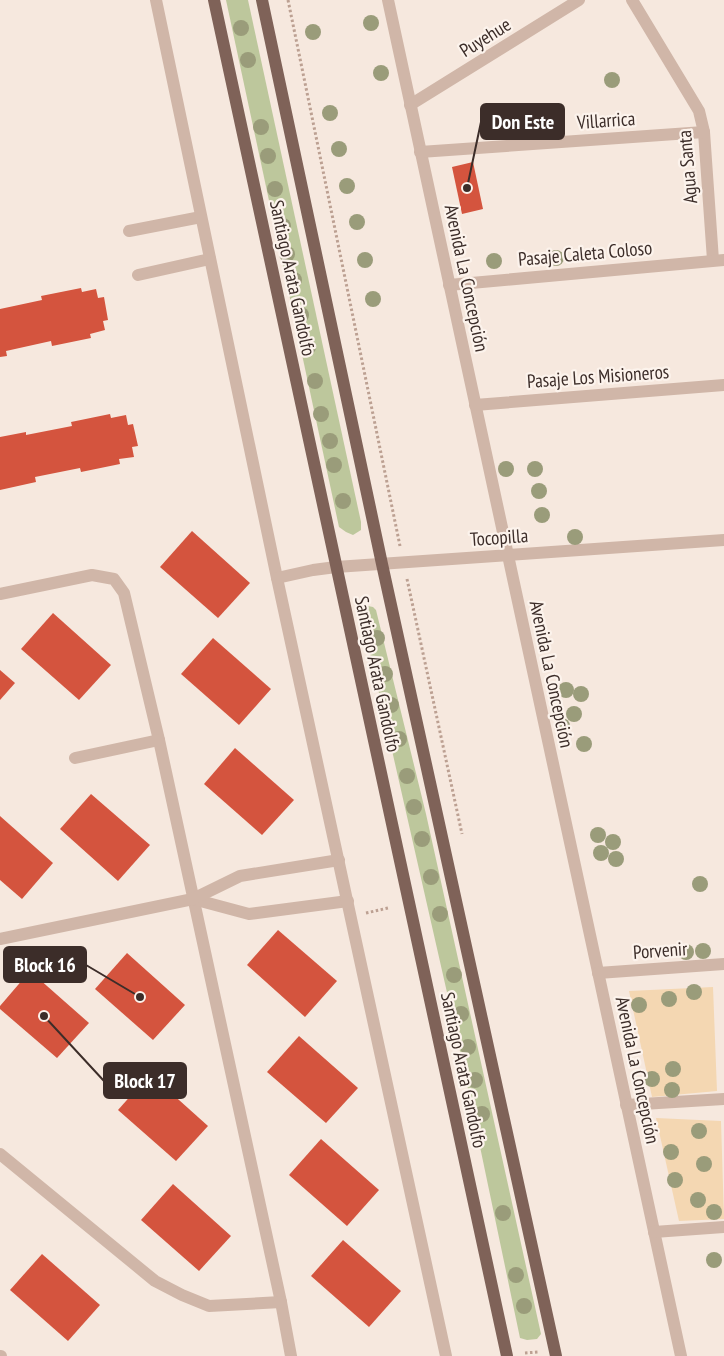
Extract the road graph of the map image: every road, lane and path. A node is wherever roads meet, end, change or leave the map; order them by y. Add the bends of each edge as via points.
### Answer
1 (156, 0) edge
2 (214, 0) edge
3 (262, 0) edge
4 (288, 0) edge
5 (388, 0) edge
6 (580, 0) edge
7 (632, 0) edge
8 (410, 105) junction
9 (704, 132) junction
10 (420, 152) junction
11 (201, 217) junction
12 (130, 231) dead end
13 (210, 259) junction
14 (719, 260) edge
15 (138, 274) dead end
16 (449, 284) junction
17 (724, 385) edge
18 (475, 405) junction
19 (389, 495) dead end
20 (724, 540) edge
21 (508, 555) junction
22 (382, 564) junction
23 (336, 567) junction
24 (277, 578) junction
25 (0, 594) edge
26 (158, 740) junction
27 (75, 758) dead end
28 (338, 860) junction
29 (193, 899) junction
30 (348, 901) junction
31 (0, 939) edge
32 (724, 964) edge
33 (598, 973) junction
34 (724, 1099) edge
35 (626, 1105) junction
36 (0, 1154) edge
37 (724, 1227) edge
38 (654, 1232) junction
39 (281, 1302) junction
40 (291, 1356) edge
41 (446, 1356) edge
42 (507, 1356) edge
43 (556, 1356) edge
44 (681, 1356) edge

1 - 11 street
2 - 23 main road, Santiago Arata Gandolfo
3 - 22 main road, Santiago Arata Gandolfo
4 - 19 path
5 - 8 street, Avenida La Concepción
6 - 8 street, Puyehue
7 - 9 street, Agua Santa via 700,110
8 - 10 street, Avenida La Concepción
9 - 10 street, Villarrica
9 - 14 street, Agua Santa
10 - 16 street, Avenida La Concepción
11 - 12 street
11 - 13 street
13 - 15 street
13 - 24 street
14 - 16 street, Pasaje Caleta Coloso
16 - 18 street, Avenida La Concepción
17 - 18 street, Pasaje Los Misioneros
18 - 21 street, Avenida La Concepción
20 - 21 street, Tocopilla
21 - 22 street, Tocopilla
21 - 33 street, Avenida La Concepción
22 - 23 street, Tocopilla
22 - 43 main road, Santiago Arata Gandolfo
23 - 24 street, Tocopilla
23 - 42 main road, Santiago Arata Gandolfo
24 - 28 street
25 - 26 street via 92,575 114,579 124,592
26 - 27 street
26 - 29 street
28 - 29 street via 240,876
28 - 30 street
29 - 30 street via 249,914
29 - 31 street
29 - 39 street
30 - 41 street
32 - 33 street, Porvenir
33 - 35 street, Avenida La Concepción
34 - 35 street
35 - 38 street, Avenida La Concepción
36 - 39 street via 155,1281 209,1306
37 - 38 street
38 - 44 street, Avenida La Concepción
39 - 40 street

